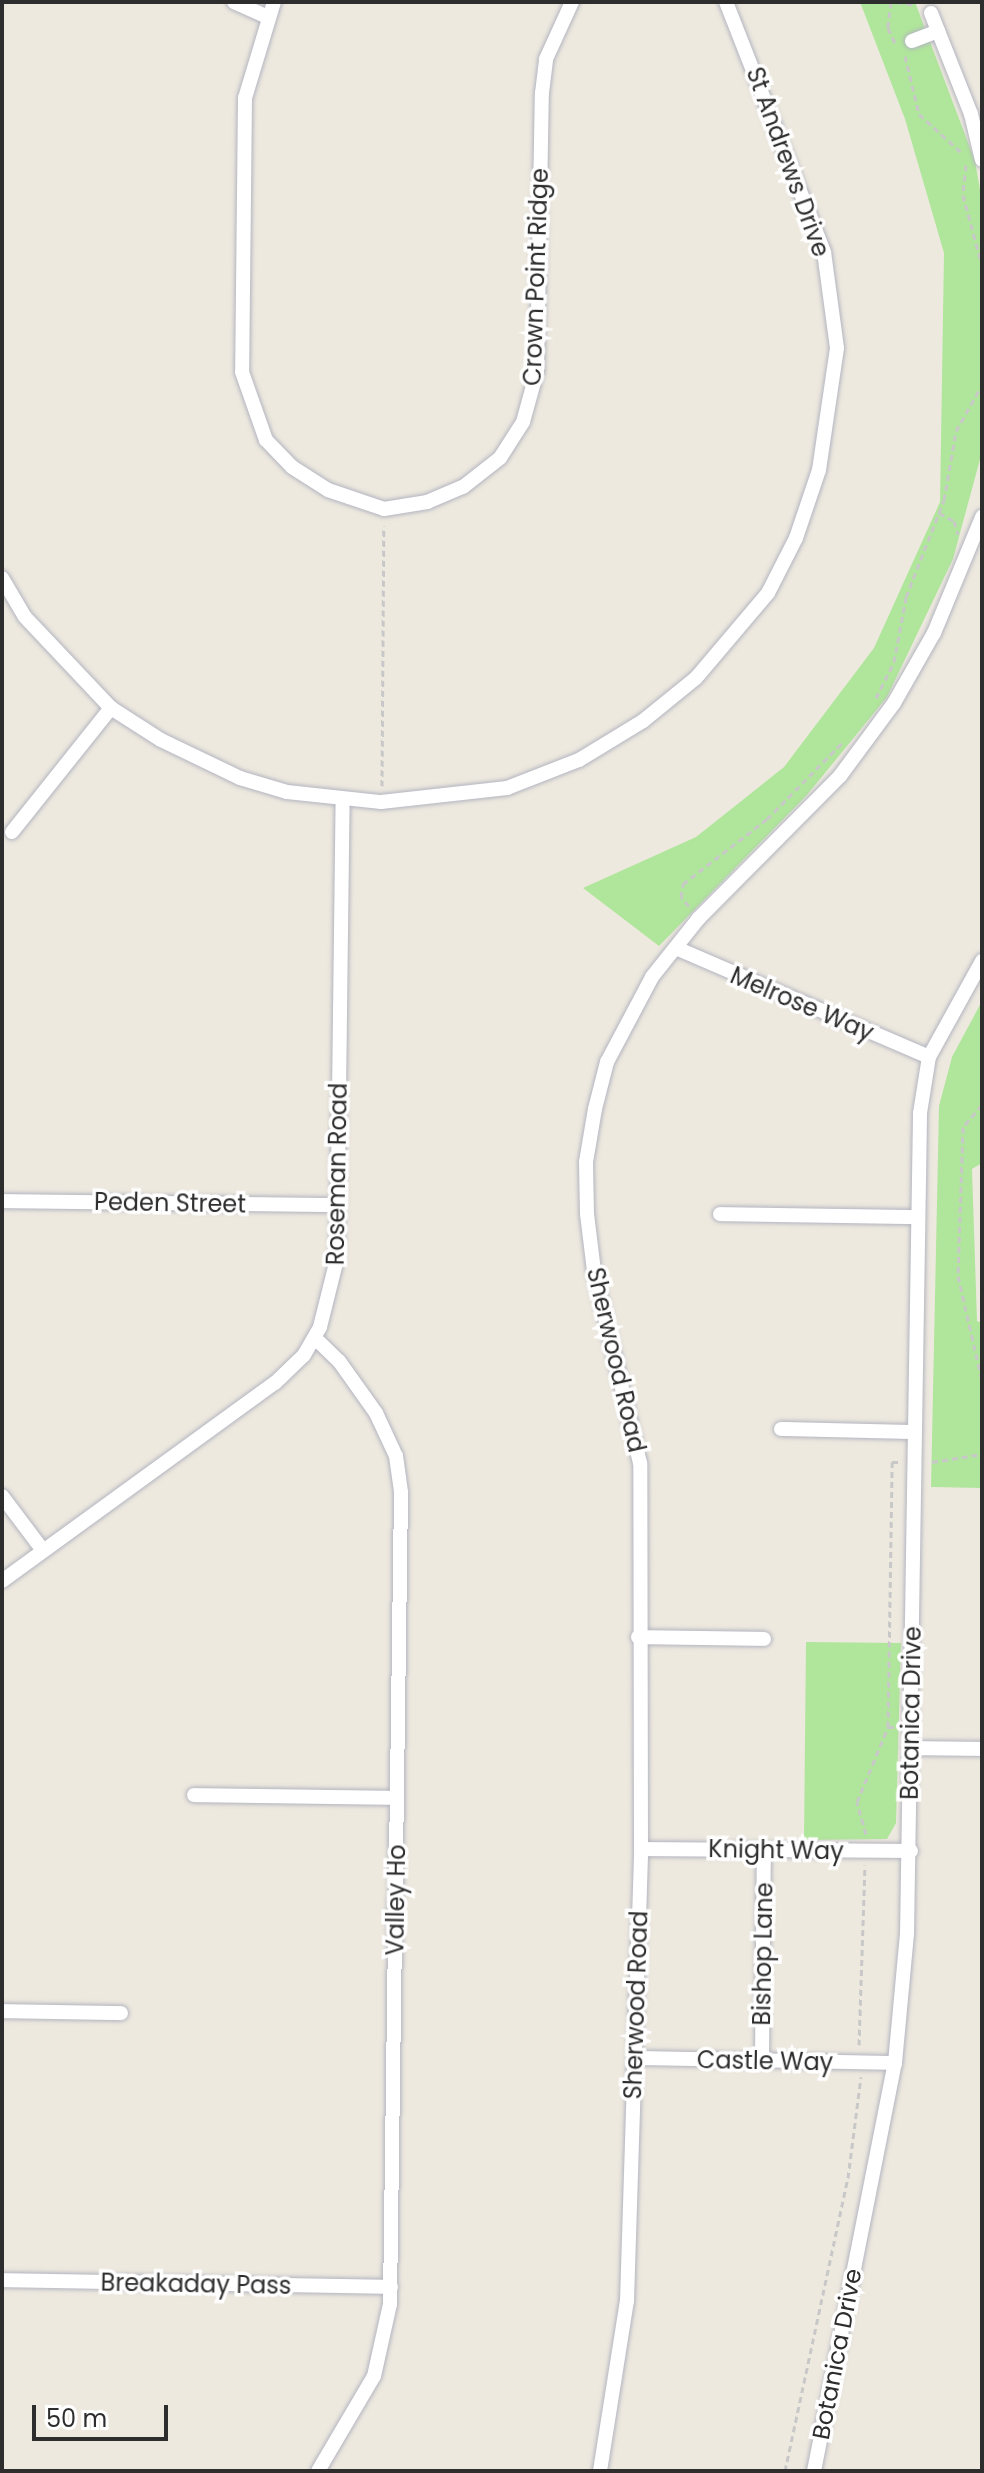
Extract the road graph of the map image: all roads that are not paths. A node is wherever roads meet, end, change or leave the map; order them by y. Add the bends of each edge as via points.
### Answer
1 (234, 2) edge
2 (274, 2) edge
3 (572, 2) edge
4 (726, 2) edge
5 (928, 8) edge
6 (266, 16) junction
7 (938, 31) junction
8 (912, 41) dead end
9 (982, 160) edge
10 (982, 517) edge
11 (2, 578) edge
12 (111, 708) junction
13 (343, 800) junction
14 (12, 832) dead end
15 (676, 948) junction
16 (982, 961) edge
17 (929, 1057) junction
18 (2, 1201) edge
19 (338, 1205) junction
20 (720, 1214) dead end
21 (916, 1217) junction
22 (315, 1338) junction
23 (781, 1429) dead end
24 (915, 1432) junction
25 (2, 1496) edge
26 (42, 1549) junction
27 (2, 1581) edge
28 (638, 1637) junction
29 (764, 1639) dead end
30 (909, 1748) junction
31 (982, 1749) edge
32 (194, 1795) dead end
33 (397, 1798) junction
34 (641, 1849) junction
35 (764, 1849) junction
36 (911, 1851) junction
37 (2, 2011) edge
38 (121, 2013) dead end
39 (635, 2058) junction
40 (762, 2060) junction
41 (895, 2063) junction
42 (2, 2280) edge
43 (391, 2287) junction
44 (318, 2471) edge
45 (600, 2471) edge
46 (814, 2471) edge

1 - 6 street
2 - 6 street, Crown Point Ridge
3 - 6 street, Crown Point Ridge via 546,59 542,93 537,371 523,422 500,458 463,487 427,502 384,509 328,490 292,467 266,440 250,408 242,372 245,98
4 - 13 street, St Andrews Drive via 803,189 833,301 837,348 830,416 796,538 768,593 732,642 643,721 579,760 507,788 381,802
5 - 7 street
7 - 8 street
7 - 9 street via 971,114
10 - 15 street, Sherwood Road via 934,633 878,726 840,776 699,918
11 - 12 street, St Andrews Drive via 25,617
12 - 13 street, St Andrews Drive via 161,740 240,778
12 - 14 street
13 - 19 street, Roseman Road
15 - 17 street, Melrose Way
15 - 28 street, Sherwood Road via 632,1006 607,1062 586,1162 594,1271 639,1447
16 - 17 street, Botanica Drive
17 - 21 street, Botanica Drive via 920,1113
18 - 19 street, Peden Street
19 - 22 street, Roseman Road via 334,1281
20 - 21 street
21 - 24 street, Botanica Drive
22 - 26 street, Roseman Road via 275,1383
22 - 33 street, Valley Ho via 339,1361 376,1413 400,1475
23 - 24 street
24 - 30 street, Botanica Drive
25 - 26 street
26 - 27 street, Roseman Road
28 - 29 street
28 - 34 street, Sherwood Road
30 - 31 street
30 - 36 street, Botanica Drive
32 - 33 street
33 - 43 street, Valley Ho
34 - 35 street, Knight Way
34 - 39 street, Sherwood Road
35 - 36 street, Knight Way
35 - 40 street, Bishop Lane
36 - 41 street, Botanica Drive
37 - 38 street
39 - 40 street, Castle Way
39 - 45 street, Sherwood Road via 627,2301
40 - 41 street, Castle Way
41 - 46 street, Botanica Drive
42 - 43 street, Breakaday Pass
43 - 44 street, Valley Ho via 385,2345 374,2376

